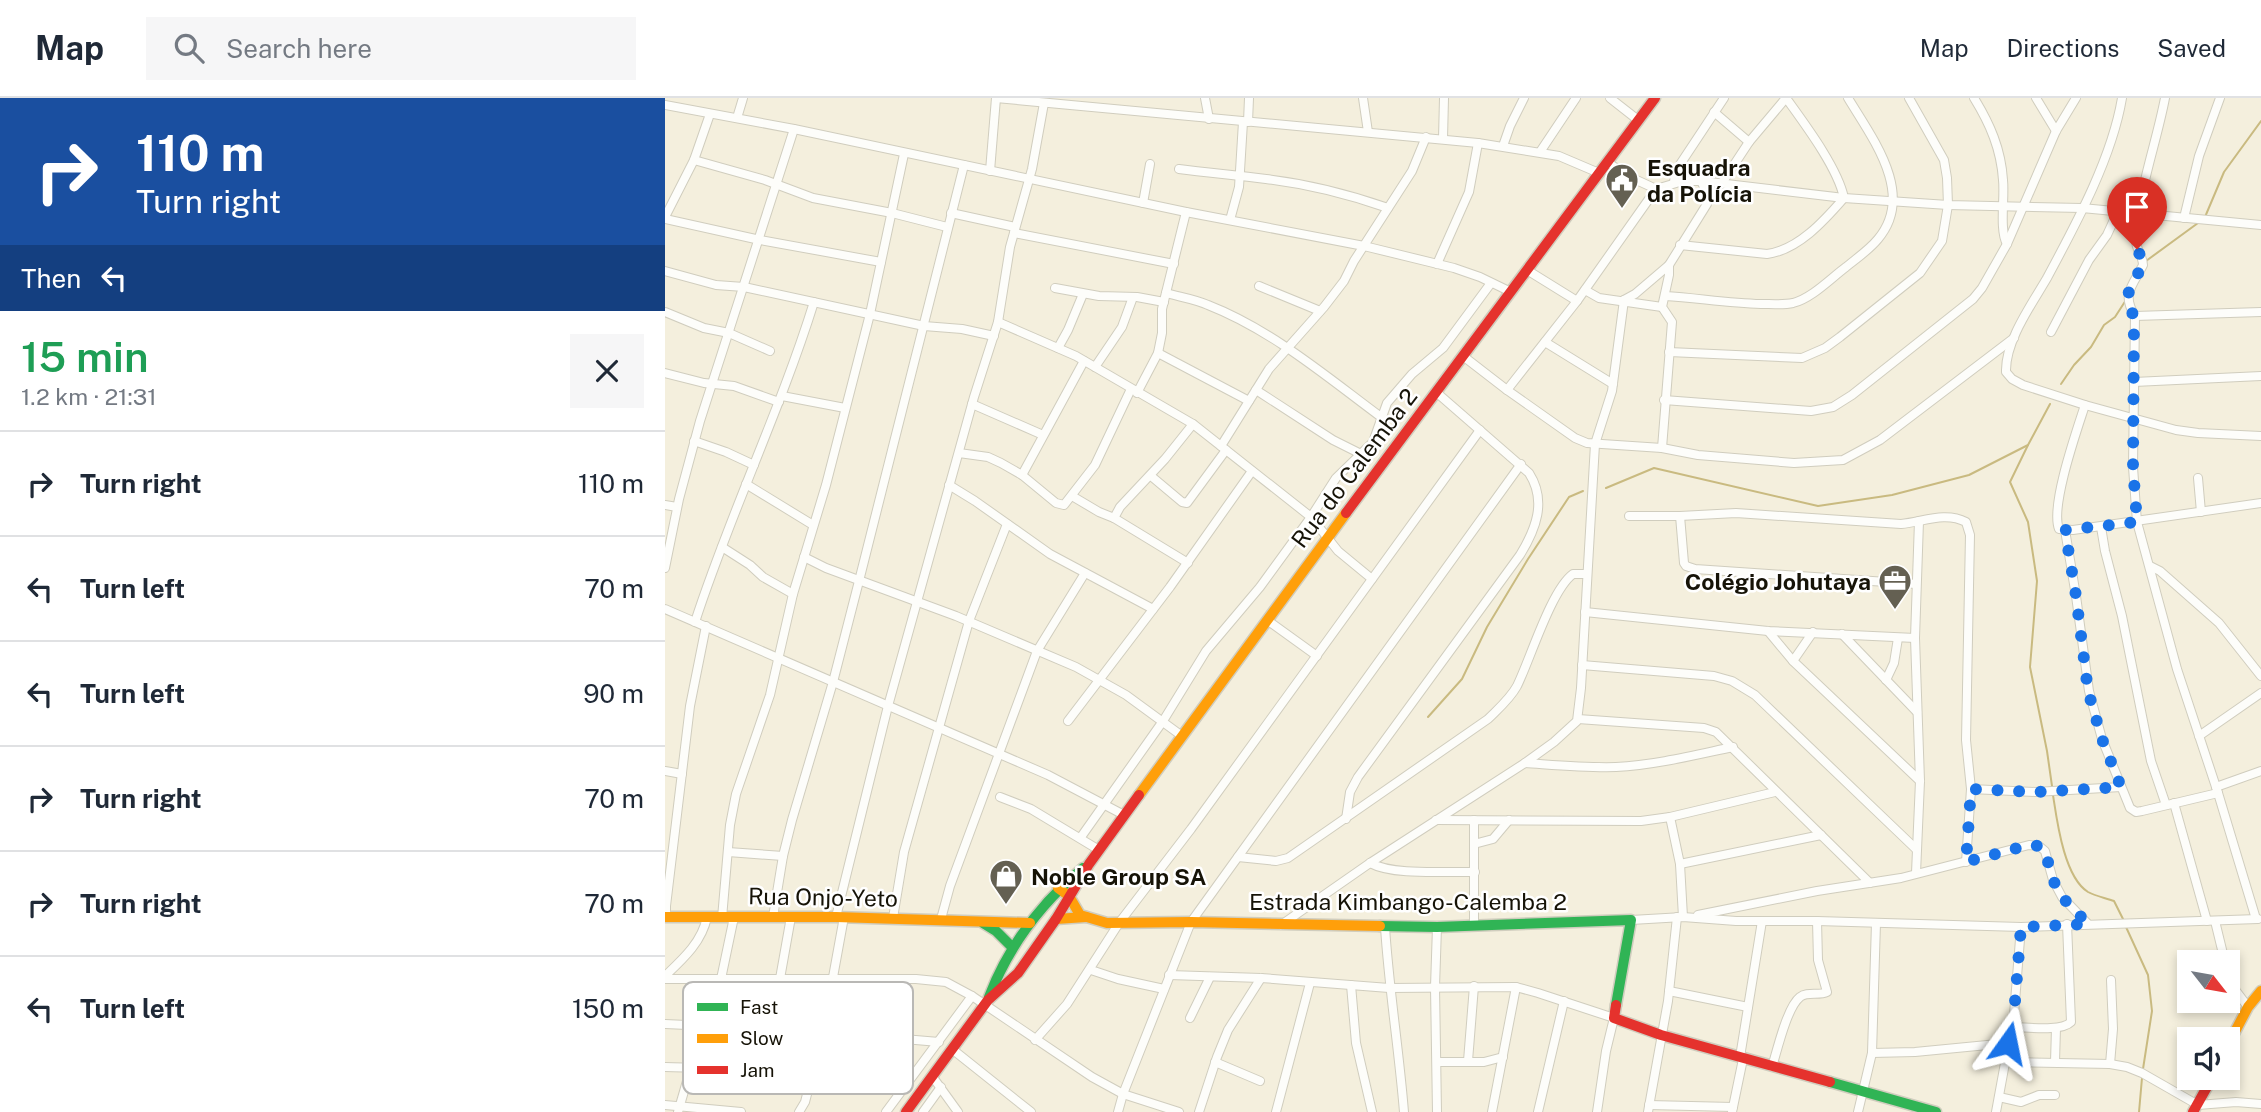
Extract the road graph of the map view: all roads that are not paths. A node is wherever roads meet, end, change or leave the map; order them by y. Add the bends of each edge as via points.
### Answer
1 (743, 98) edge
2 (996, 98) edge
3 (1205, 98) edge
4 (1249, 98) edge
5 (1363, 98) edge
6 (1444, 98) edge
7 (1524, 98) edge
8 (1576, 98) edge
9 (1610, 98) edge
10 (1655, 98) edge
11 (1724, 98) edge
12 (1786, 98) edge
13 (1848, 98) edge
14 (1909, 98) edge
15 (1974, 98) edge
16 (2036, 98) edge
17 (2076, 98) edge
18 (2122, 98) edge
19 (2165, 98) edge
20 (2220, 98) edge
21 (1013, 99) edge
22 (668, 103) edge
23 (1044, 103) junction
24 (1714, 112) junction
25 (710, 114) junction
26 (737, 118) junction
27 (1209, 119) junction
28 (1638, 120) junction
29 (1245, 122) junction
30 (794, 129) junction
31 (2056, 131) junction
32 (1368, 132) junction
33 (1426, 137) junction
34 (1443, 139) junction
35 (1749, 142) junction
36 (1478, 143) junction
37 (1503, 146) junction
38 (1540, 152) junction
39 (904, 153) junction
40 (694, 160) junction
41 (1607, 162) junction
42 (1150, 164) dead end
43 (964, 165) junction
44 (1179, 169) dead end
45 (990, 171) junction
46 (1599, 173) junction
47 (1241, 176) junction
48 (1029, 180) junction
49 (1701, 181) junction
50 (1674, 183) junction
51 (1722, 183) junction
52 (777, 184) junction
53 (1656, 189) junction
54 (1844, 198) junction
55 (1894, 201) junction
56 (1143, 203) junction
57 (1948, 205) junction
58 (2004, 206) junction
59 (2024, 207) junction
60 (1388, 208) junction
61 (2082, 208) junction
62 (2118, 211) junction
63 (1186, 212) junction
64 (893, 213) junction
65 (951, 213) junction
66 (2137, 214) junction
67 (665, 218) edge
68 (2184, 218) junction
69 (1230, 220) junction
70 (2260, 223) edge
71 (947, 227) junction
72 (1015, 230) junction
73 (759, 240) junction
74 (2007, 244) junction
75 (1680, 245) junction
76 (1364, 246) junction
77 (881, 262) junction
78 (1174, 264) junction
79 (1437, 264) junction
80 (1669, 265) junction
81 (1527, 270) junction
82 (665, 271) edge
83 (1491, 283) junction
84 (1259, 286) dead end
85 (744, 287) junction
86 (1055, 288) dead end
87 (1585, 290) junction
88 (1511, 292) junction
89 (1083, 293) junction
90 (1665, 296) junction
91 (1133, 297) junction
92 (1165, 298) junction
93 (1624, 300) junction
94 (1577, 301) junction
95 (814, 302) junction
96 (1663, 307) junction
97 (665, 312) edge
98 (1320, 312) junction
99 (2261, 312) edge
100 (870, 314) junction
101 (2134, 316) junction
102 (998, 322) junction
103 (923, 326) junction
104 (2051, 332) dead end
105 (729, 333) junction
106 (994, 336) junction
107 (2014, 338) junction
108 (1545, 342) junction
109 (1058, 348) junction
110 (1287, 348) junction
111 (770, 351) dead end
112 (1669, 352) junction
113 (1158, 353) junction
114 (1463, 356) junction
115 (1083, 361) junction
116 (1095, 367) junction
117 (665, 373) edge
118 (2261, 376) edge
119 (2134, 382) junction
120 (713, 383) junction
121 (1613, 384) junction
122 (1256, 390) junction
123 (1507, 390) junction
124 (1134, 391) junction
125 (1436, 392) junction
126 (780, 399) junction
127 (1664, 400) junction
128 (1249, 401) junction
129 (972, 404) junction
130 (2085, 405) junction
131 (845, 408) junction
132 (1381, 417) junction
133 (2134, 419) junction
134 (1193, 424) junction
135 (1480, 430) junction
136 (1043, 435) junction
137 (2261, 436) edge
138 (694, 441) junction
139 (1595, 444) junction
140 (1223, 448) junction
141 (1662, 448) junction
142 (959, 453) junction
143 (1361, 454) junction
144 (1521, 464) junction
145 (754, 465) junction
146 (1252, 471) junction
147 (1022, 475) junction
148 (1151, 475) junction
149 (2198, 478) dead end
150 (746, 484) junction
151 (949, 485) junction
152 (1072, 496) junction
153 (2261, 503) edge
154 (665, 505) edge
155 (677, 507) junction
156 (2201, 512) junction
157 (1629, 516) dead end
158 (1680, 516) junction
159 (1114, 517) junction
160 (1311, 517) junction
161 (1919, 521) junction
162 (2137, 522) junction
163 (1007, 524) junction
164 (813, 525) junction
165 (2101, 527) junction
166 (2065, 530) junction
167 (1329, 537) junction
168 (722, 547) junction
169 (804, 557) junction
170 (1188, 563) junction
171 (2150, 566) junction
172 (665, 568) edge
173 (1085, 573) junction
174 (1587, 574) junction
175 (1372, 579) junction
176 (859, 581) junction
177 (1916, 584) junction
178 (793, 594) junction
179 (917, 602) junction
180 (665, 609) edge
181 (1153, 609) junction
182 (1585, 612) junction
183 (1267, 620) junction
184 (969, 621) junction
185 (695, 622) junction
186 (706, 626) junction
187 (1768, 631) junction
188 (1813, 632) junction
189 (1842, 634) junction
190 (1898, 638) junction
191 (1915, 638) junction
192 (1037, 651) junction
193 (1317, 656) junction
194 (779, 657) junction
195 (1793, 661) junction
196 (1582, 665) junction
197 (2261, 676) edge
198 (1100, 679) junction
199 (1886, 680) junction
200 (833, 682) junction
201 (2261, 693) edge
202 (888, 706) junction
203 (1918, 713) junction
204 (1578, 719) junction
205 (1068, 721) dead end
206 (1163, 721) junction
207 (940, 728) junction
208 (1182, 736) junction
209 (2199, 736) junction
210 (1733, 747) junction
211 (999, 753) junction
212 (1525, 763) junction
213 (665, 771) edge
214 (2261, 771) edge
215 (682, 774) junction
216 (1920, 781) junction
217 (2121, 787) junction
218 (1971, 789) junction
219 (2217, 790) junction
220 (1775, 792) junction
221 (1000, 797) dead end
222 (1104, 804) junction
223 (2170, 804) junction
224 (1124, 815) junction
225 (1670, 817) junction
226 (1346, 819) junction
227 (1436, 820) junction
228 (1474, 820) junction
229 (1509, 820) junction
230 (1821, 835) junction
231 (1081, 837) junction
232 (1474, 844) junction
233 (669, 846) edge
234 (1916, 849) junction
235 (1099, 850) junction
236 (728, 852) junction
237 (783, 856) junction
238 (1238, 857) junction
239 (1966, 862) junction
240 (1370, 863) junction
241 (1089, 864) junction
242 (1680, 864) junction
243 (1475, 872) junction
244 (1916, 873) junction
245 (1870, 883) junction
246 (1058, 888) junction
247 (1069, 896) junction
248 (1736, 907) junction
249 (666, 917) edge
250 (707, 917) junction
251 (728, 917) junction
252 (773, 917) junction
253 (791, 917) junction
254 (840, 917) junction
255 (1086, 917) junction
256 (1684, 917) junction
257 (893, 918) junction
258 (941, 919) junction
259 (1056, 919) junction
260 (2259, 919) edge
261 (1631, 920) junction
262 (1736, 921) junction
263 (1762, 921) junction
264 (1817, 921) junction
265 (2211, 921) junction
266 (980, 922) junction
267 (1191, 922) junction
268 (1030, 923) junction
269 (1119, 923) junction
270 (1876, 923) junction
271 (2067, 924) junction
272 (2088, 924) junction
273 (1281, 925) junction
274 (1474, 925) junction
275 (1385, 926) junction
276 (1437, 927) junction
277 (2021, 927) junction
278 (1012, 947) junction
279 (2221, 950) edge
280 (1002, 964) junction
281 (1091, 970) junction
282 (1017, 973) junction
283 (1169, 975) junction
284 (1210, 977) junction
285 (665, 978) edge
286 (833, 978) junction
287 (1261, 978) junction
288 (721, 979) junction
289 (781, 979) junction
290 (2111, 979) dead end
291 (780, 982) edge
292 (832, 982) edge
293 (1310, 983) junction
294 (1351, 985) junction
295 (1474, 986) junction
296 (1435, 987) junction
297 (1516, 987) junction
298 (1389, 988) junction
299 (1164, 989) junction
300 (1669, 991) junction
301 (2259, 995) edge
302 (972, 996) junction
303 (2240, 996) edge
304 (1564, 1000) junction
305 (986, 1002) junction
306 (1748, 1007) junction
307 (2248, 1007) junction
308 (1190, 1018) dead end
309 (1614, 1018) junction
310 (665, 1024) edge
311 (683, 1025) edge
312 (2013, 1027) junction
313 (2056, 1027) junction
314 (2237, 1027) edge
315 (1661, 1035) junction
316 (913, 1040) edge
317 (1035, 1040) junction
318 (939, 1042) junction
319 (2008, 1043) junction
320 (952, 1049) junction
321 (1872, 1053) junction
322 (1503, 1057) junction
323 (1741, 1058) junction
324 (1215, 1062) junction
325 (1437, 1062) junction
326 (1468, 1062) junction
327 (2005, 1062) junction
328 (2055, 1062) junction
329 (2110, 1064) junction
330 (665, 1066) edge
331 (683, 1067) edge
332 (1772, 1067) junction
333 (913, 1076) edge
334 (933, 1076) junction
335 (1260, 1082) dead end
336 (940, 1087) junction
337 (2205, 1090) edge
338 (1864, 1093) junction
339 (807, 1094) edge
340 (900, 1094) edge
341 (1123, 1094) junction
342 (2055, 1095) dead end
343 (1999, 1097) junction
344 (2261, 1104) edge
345 (665, 1105) edge
346 (1649, 1108) edge
347 (2195, 1108) edge
348 (678, 1109) edge
349 (1733, 1110) edge
350 (1920, 1110) edge
351 (741, 1112) edge
352 (799, 1112) edge
353 (886, 1112) edge
354 (907, 1112) edge
355 (923, 1112) edge
356 (958, 1112) edge
357 (1031, 1112) edge
358 (1118, 1112) edge
359 (1179, 1112) edge
360 (1199, 1112) edge
361 (1276, 1112) edge
362 (1372, 1112) edge
363 (1404, 1112) edge
364 (1437, 1112) edge
365 (1492, 1112) edge
366 (1538, 1112) edge
367 (1597, 1112) edge
368 (1858, 1112) edge
369 (1936, 1112) edge
370 (1996, 1112) edge

1 - 26 street
2 - 21 street
2 - 45 street
3 - 27 street
4 - 29 street
5 - 32 street
6 - 34 street
7 - 37 street
8 - 38 street
9 - 28 street
10 - 28 main road, Rua do Calemba 2
11 - 24 street
12 - 35 street
12 - 54 street
13 - 55 street via 1891,176
14 - 57 street via 1944,160
15 - 58 street via 1996,140
16 - 31 street
17 - 31 street
18 - 61 street via 2108,149
19 - 66 street
20 - 68 street
21 - 23 street
22 - 25 street
23 - 27 street
23 - 48 street
24 - 35 street
24 - 50 street via 1675,172
25 - 26 street
25 - 40 street
26 - 30 street
27 - 29 street
28 - 41 main road, Rua do Calemba 2
29 - 32 street
29 - 47 street
30 - 39 street
30 - 52 street
31 - 59 street
32 - 33 street
33 - 34 street
33 - 60 street via 1412,171
34 - 36 street
35 - 51 street
36 - 37 street
36 - 79 street via 1469,192
37 - 38 street
38 - 46 street
39 - 43 street
39 - 64 street
40 - 52 street
40 - 67 street
41 - 46 main road, Rua do Calemba 2
41 - 53 street
42 - 56 street
43 - 45 street
43 - 65 street
44 - 47 street
45 - 48 street
46 - 81 main road, Rua do Calemba 2
47 - 60 street via 1333,191
47 - 69 street
48 - 56 street
48 - 72 street
49 - 50 street
49 - 51 street
49 - 75 street via 1707,204
50 - 53 street
51 - 54 street
52 - 64 street via 813,198
52 - 73 street
53 - 87 street
54 - 55 street
54 - 75 street via 1814,228 1776,253
55 - 57 street
55 - 90 street via 1879,238 1800,300 1727,303
56 - 63 street
57 - 58 street
57 - 112 street via 1942,241 1920,273 1825,348 1802,358
58 - 59 street
58 - 74 street
59 - 61 street
59 - 74 street
60 - 76 street
61 - 62 street
61 - 107 street
62 - 66 street
62 - 104 street
63 - 69 street
63 - 78 street
64 - 71 street
64 - 77 street
65 - 71 street
65 - 72 street
66 - 68 street
66 - 101 street via 2135,244 2143,261 2127,301
67 - 73 street
68 - 70 street
69 - 76 street
71 - 103 street
72 - 78 street
72 - 102 street
73 - 77 street
73 - 85 street
74 - 127 street via 1973,299 1833,407 1811,411
75 - 80 street
76 - 79 street
76 - 98 street
77 - 100 street
78 - 92 street
79 - 83 street
80 - 90 street
80 - 93 street
81 - 88 main road, Rua do Calemba 2
81 - 94 street
82 - 85 street via 716,285
83 - 88 street
83 - 132 street via 1443,348 1403,383
84 - 98 street
85 - 95 street
85 - 105 street
86 - 89 street
87 - 93 street via 1599,298
87 - 94 street
88 - 114 main road, Rua do Calemba 2
89 - 91 street
89 - 109 street
90 - 96 street
91 - 92 street
91 - 116 street via 1122,327
92 - 110 street via 1209,305
92 - 113 street
93 - 96 street
93 - 121 street
94 - 108 street
95 - 100 street
95 - 126 street
96 - 112 street via 1671,321
97 - 105 street
98 - 110 street
99 - 101 street
100 - 103 street
100 - 131 street
101 - 119 street
102 - 106 street
102 - 109 street
103 - 106 street
103 - 176 street
105 - 111 street
105 - 120 street
106 - 129 street
107 - 130 street via 2006,365 2012,379
107 - 141 street via 1880,440 1843,460 1794,463
108 - 121 street
108 - 123 street
109 - 115 street
110 - 122 street
110 - 132 street
112 - 127 street
113 - 124 street
113 - 128 street
114 - 123 street
114 - 125 main road, Rua do Calemba 2
115 - 116 street
115 - 136 street
116 - 124 street
117 - 120 street
118 - 119 street
119 - 133 street
120 - 126 street
120 - 138 street
121 - 139 street
122 - 128 street
122 - 143 street
123 - 139 street via 1575,438
124 - 134 street
124 - 152 street via 1095,465
125 - 135 street
125 - 167 main road, Rua do Calemba 2
126 - 131 street
126 - 145 street
127 - 141 street
128 - 140 street
129 - 136 street
129 - 142 street
130 - 133 street
130 - 166 street via 2059,506 2057,526
131 - 164 street
132 - 143 street via 1373,442
133 - 137 street via 2198,433
133 - 162 street
134 - 140 street
134 - 148 street
135 - 144 street
135 - 175 street
136 - 147 street
138 - 145 street
138 - 155 street
139 - 141 street
139 - 174 street
140 - 146 street
140 - 148 street via 1187,503
142 - 147 street via 988,457
142 - 151 street
143 - 160 street via 1336,478
144 - 226 street via 1538,489 1532,534 1359,777 1350,792
144 - 238 street
145 - 150 street
146 - 160 street
146 - 170 street
147 - 152 street via 1058,504 1064,505
148 - 159 street
149 - 156 street
150 - 164 street
150 - 168 street
151 - 163 street
151 - 179 street
152 - 159 street
153 - 156 street
154 - 155 street
155 - 172 street
156 - 162 street
157 - 158 street
158 - 161 street via 1714,513 1901,524
158 - 177 street via 1683,563 1688,567
159 - 170 street
160 - 167 street
160 - 206 street via 1206,651
161 - 177 street
161 - 218 street via 1954,517 1968,526 1966,740
162 - 165 street
162 - 171 street
163 - 173 street
163 - 184 street
164 - 169 street
165 - 166 street
165 - 223 street via 2151,761
166 - 217 street via 2088,691
167 - 175 street via 1338,551
167 - 183 main road, Rua do Calemba 2
168 - 178 street
168 - 185 street
169 - 176 street
169 - 178 street
170 - 181 street
171 - 197 street via 2219,623
171 - 209 street
173 - 181 street
173 - 192 street
174 - 182 street
174 - 226 street via 1573,574 1565,582 1517,687 1504,704
175 - 193 street
176 - 179 street
176 - 200 street
177 - 191 street
178 - 194 street
179 - 184 street
179 - 202 street
180 - 185 street
181 - 198 street
182 - 187 street
182 - 196 street
183 - 193 street
183 - 208 main road, Rua do Calemba 2
184 - 192 street
184 - 207 street
185 - 186 street
186 - 194 street
186 - 215 street
187 - 188 street
187 - 195 street
188 - 189 street
188 - 195 street
189 - 190 street
189 - 199 street
190 - 191 street
190 - 199 street
191 - 203 street
192 - 198 street
192 - 211 street
193 - 269 street
194 - 200 street
194 - 236 street via 736,794
195 - 216 street
196 - 204 street
196 - 234 street via 1714,676 1738,684
198 - 205 street
198 - 206 street
199 - 203 street
200 - 202 street
200 - 237 street
201 - 209 street
202 - 207 street
202 - 254 street
203 - 216 street
204 - 210 street via 1704,728
204 - 212 street
206 - 208 street
206 - 222 street
207 - 211 street
207 - 257 street via 904,852
208 - 224 main road, Rua do Calemba 2
209 - 219 street
210 - 212 street via 1618,767
210 - 220 street
211 - 222 street
211 - 258 street
212 - 227 street
213 - 215 street
214 - 219 street
215 - 233 street
216 - 234 street
217 - 218 street via 2052,792
217 - 223 street via 2133,811
218 - 239 street
219 - 223 street
219 - 260 street
220 - 225 street
220 - 230 street
221 - 231 street
222 - 224 street
222 - 231 street
223 - 265 street
224 - 235 main road, Rua do Calemba 2
225 - 229 street
225 - 242 street
226 - 238 street via 1283,860
227 - 228 street
227 - 240 street
228 - 229 street
228 - 232 street
229 - 232 street via 1493,839
230 - 242 street
230 - 245 street
231 - 235 street
232 - 243 street
233 - 249 street
234 - 244 street
235 - 241 main road, Rua do Calemba 2
236 - 237 street
236 - 251 street
237 - 252 street
238 - 267 street
239 - 244 street
239 - 272 street via 2039,846 2062,897
240 - 243 street via 1393,870
240 - 273 street
241 - 246 main road, Rua do Calemba 2
241 - 247 main road, Rua do Calemba 2
242 - 256 street
243 - 274 street
244 - 245 street
245 - 248 street
246 - 247 main road
246 - 268 main road, Rua do Calemba 2
247 - 255 main road via 1078,913
247 - 259 main road, Rua do Calemba 2
248 - 256 street
248 - 262 street
249 - 250 main road, Rua Onjo-Yeto
250 - 251 main road, Rua Onjo-Yeto
250 - 285 street via 689,953
251 - 252 main road, Rua Onjo-Yeto
251 - 288 street
252 - 253 main road, Rua Onjo-Yeto
253 - 254 main road, Rua Onjo-Yeto
253 - 289 street
254 - 257 main road, Rua Onjo-Yeto
254 - 286 street
255 - 259 main road, Estrada Kimbango-Calemba 2
255 - 269 main road, Estrada Kimbango-Calemba 2
256 - 261 street
256 - 262 street
256 - 300 street
257 - 258 main road, Rua Onjo-Yeto
258 - 266 main road, Rua Onjo-Yeto
259 - 282 main road, Rua do Calemba 2
260 - 265 street
261 - 274 main road, Estrada Kimbango-Calemba 2
261 - 309 main road
262 - 263 street
263 - 264 street
263 - 306 street
264 - 270 street
264 - 332 street via 1818,960 1827,992 1798,998
265 - 272 street
265 - 279 street
266 - 268 main road, Rua Onjo-Yeto
266 - 278 main road
267 - 269 main road, Estrada Kimbango-Calemba 2
267 - 273 main road, Estrada Kimbango-Calemba 2
267 - 283 street
268 - 278 main road, Rua do Calemba 2
269 - 281 street
270 - 277 street
270 - 321 street
271 - 272 street
271 - 277 street
271 - 313 street via 2072,1019 2067,1026
273 - 275 main road, Estrada Kimbango-Calemba 2
274 - 276 main road, Estrada Kimbango-Calemba 2
275 - 276 main road, Estrada Kimbango-Calemba 2
275 - 298 street
276 - 296 street
277 - 312 street
278 - 280 main road, Rua do Calemba 2
280 - 282 main road
280 - 305 main road, Rua do Calemba 2
281 - 299 street
281 - 317 street
282 - 305 main road, Rua do Calemba 2
283 - 284 street
283 - 299 street
284 - 287 street
284 - 308 street
285 - 288 street
286 - 289 street
286 - 292 street
286 - 302 street via 946,982
287 - 293 street
287 - 324 street via 1228,1030
288 - 289 street
289 - 291 street
290 - 329 street
293 - 294 street
293 - 361 street
294 - 298 street
294 - 362 street via 1356,1043
295 - 296 street
295 - 297 street
295 - 326 street
296 - 298 street
296 - 325 street
297 - 304 street
297 - 322 street
298 - 363 street
299 - 341 street
300 - 306 street
300 - 315 street
301 - 307 main road
302 - 305 street
302 - 318 street
303 - 307 street
304 - 309 street
304 - 366 street
305 - 317 street
305 - 320 main road, Rua do Calemba 2
306 - 323 street
307 - 314 main road
309 - 315 main road
309 - 367 street
310 - 311 street
312 - 313 street
312 - 319 street
313 - 328 street
315 - 323 main road
315 - 346 street
316 - 318 street
317 - 341 street
318 - 333 street
319 - 321 street
319 - 327 street
320 - 334 main road, Rua do Calemba 2
320 - 357 street
321 - 338 street
322 - 326 street
322 - 365 street
323 - 332 main road
323 - 349 street
324 - 335 street
324 - 360 street
325 - 326 street
325 - 364 street
327 - 328 street
327 - 343 street
328 - 329 street
329 - 347 street via 2142,1073
330 - 331 street
332 - 338 main road
334 - 336 street
334 - 354 main road, Rua do Calemba 2
336 - 355 street
336 - 356 street
337 - 347 main road
338 - 350 main road
338 - 368 street
339 - 352 street
340 - 353 street
341 - 358 street
341 - 359 street
342 - 343 street via 2021,1102
343 - 370 street
344 - 347 street via 2236,1102
345 - 348 street
346 - 349 street
348 - 351 street
350 - 369 main road

